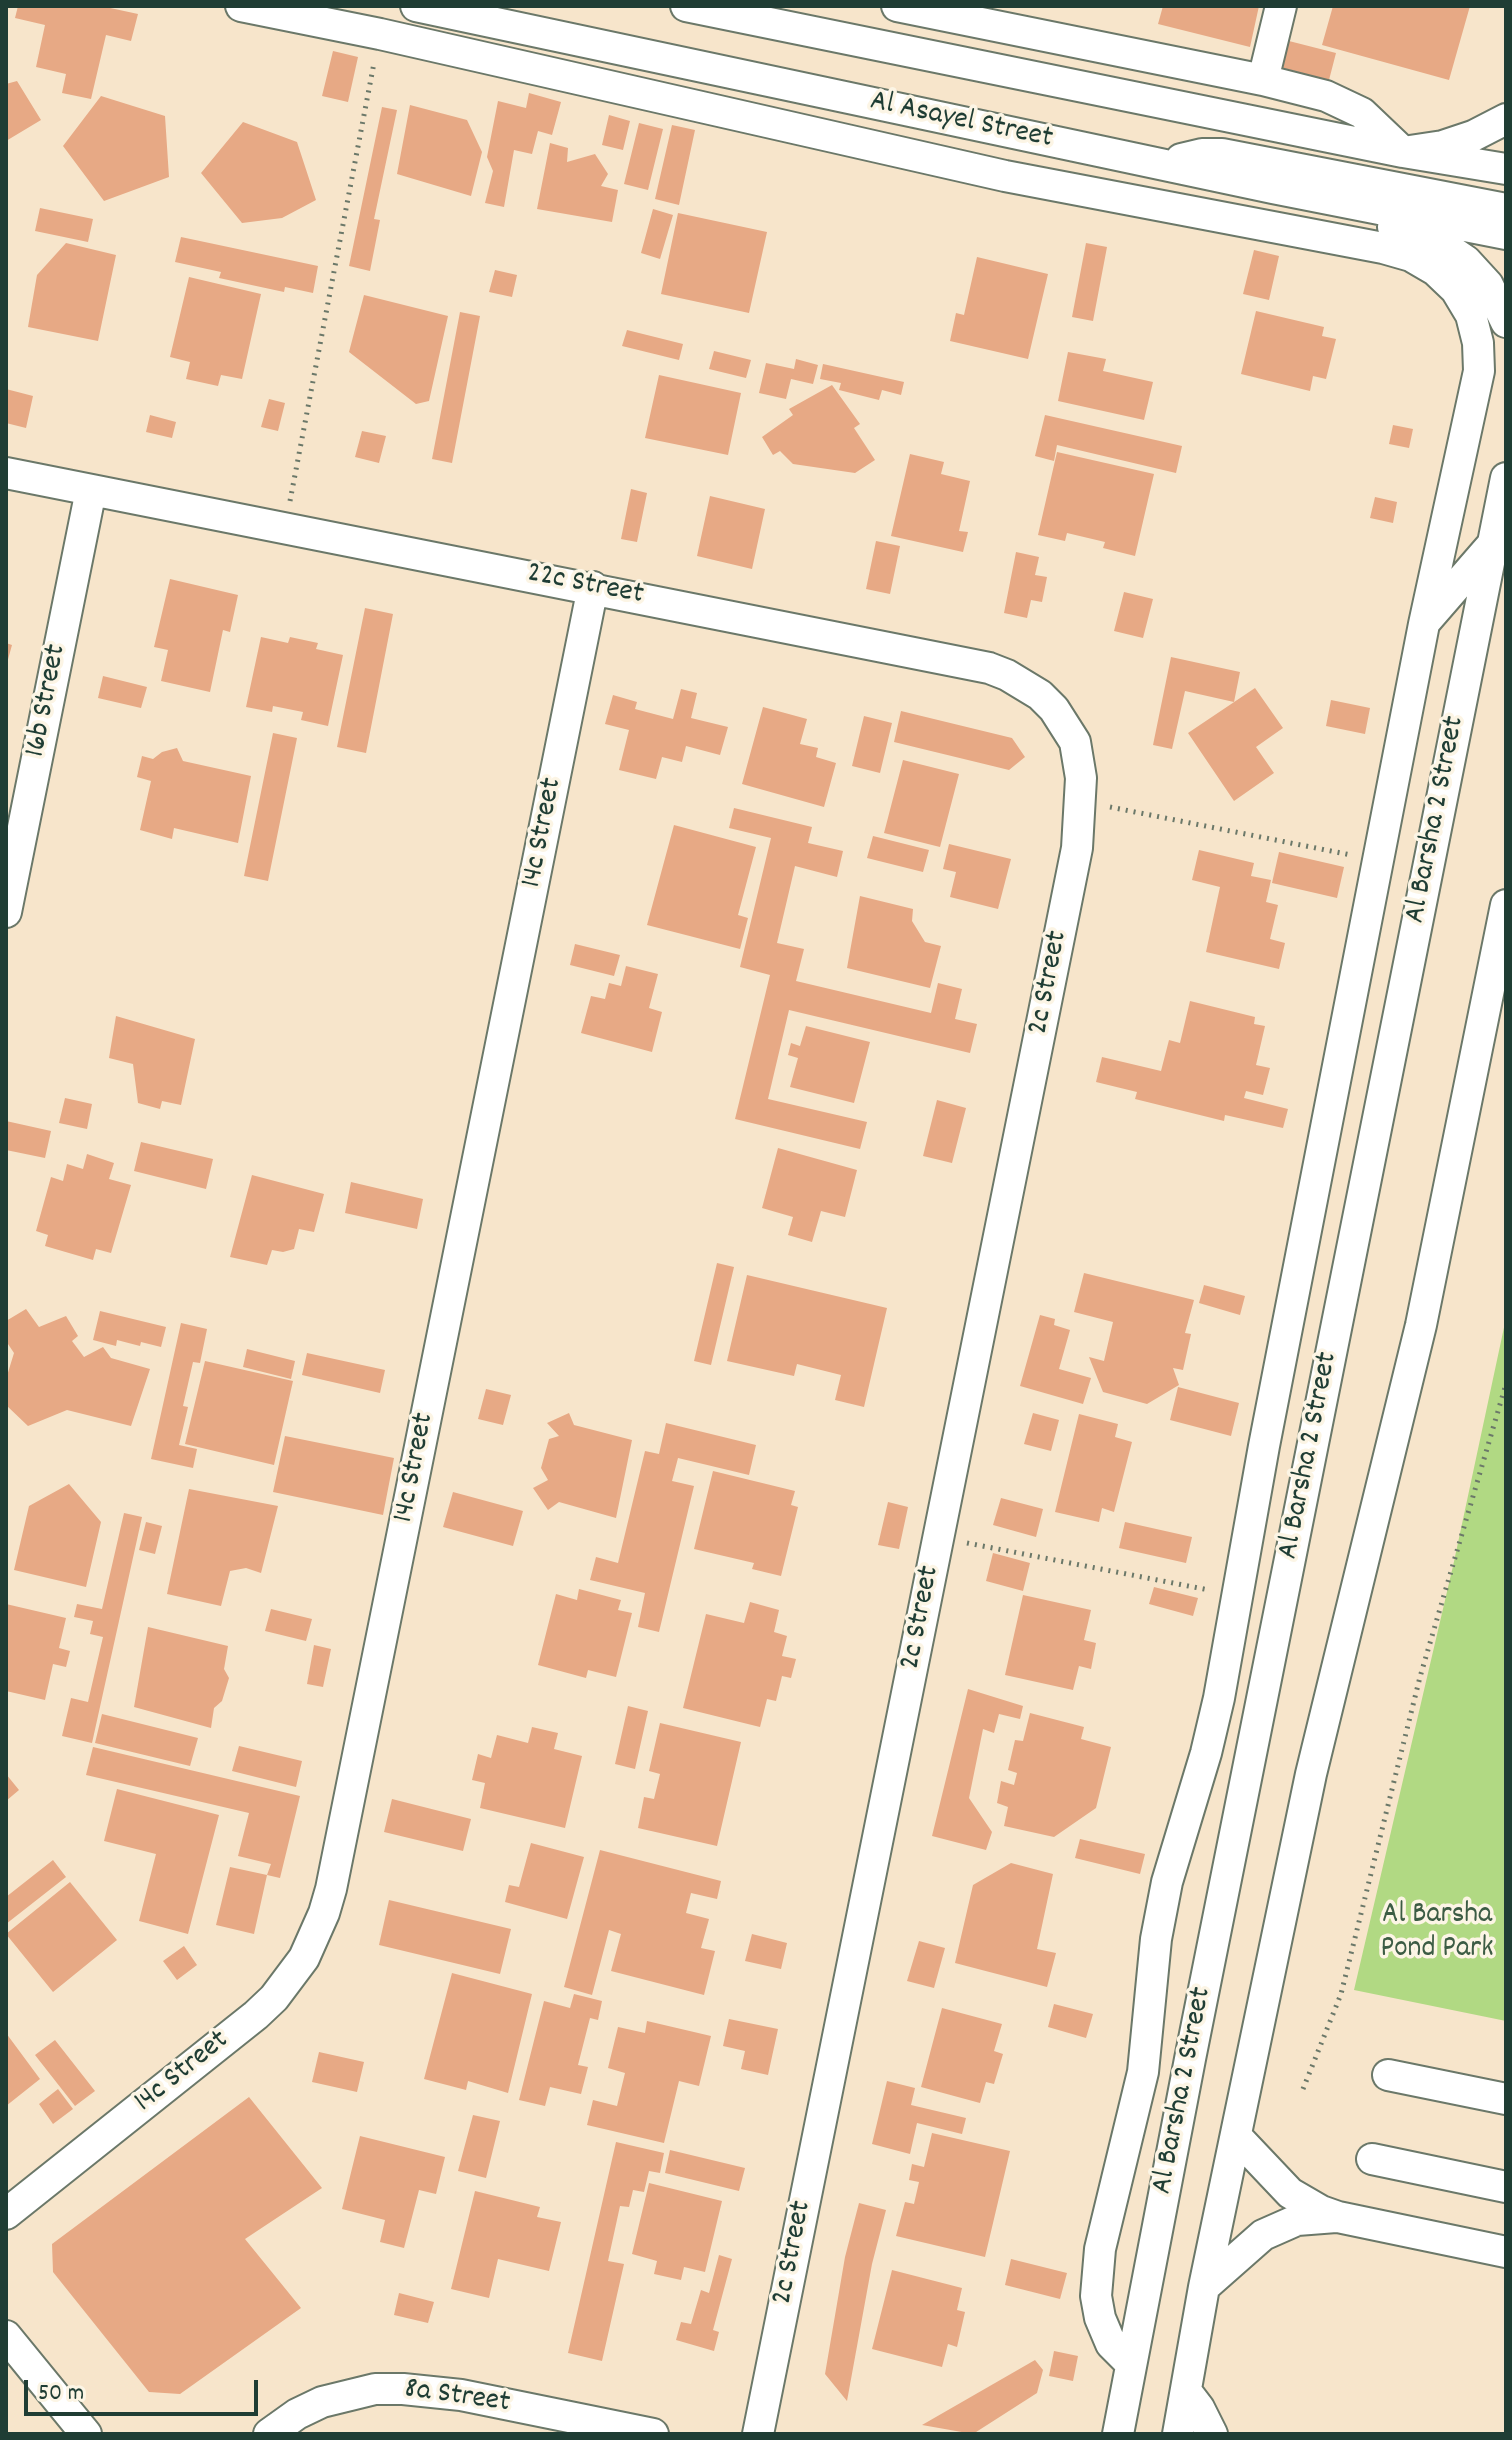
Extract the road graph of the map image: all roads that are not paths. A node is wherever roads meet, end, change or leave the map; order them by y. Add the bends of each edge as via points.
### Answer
1 (241, 6) edge
2 (416, 6) edge
3 (686, 6) edge
4 (897, 6) edge
5 (1281, 6) edge
6 (1263, 80) junction
7 (1506, 119) edge
8 (1110, 152) junction
9 (1403, 152) junction
10 (1168, 164) junction
11 (1506, 169) edge
12 (1273, 188) junction
13 (1101, 194) junction
14 (1506, 209) edge
15 (1506, 234) edge
16 (1506, 322) edge
17 (6, 473) edge
18 (1506, 478) edge
19 (91, 490) junction
20 (1492, 544) junction
21 (593, 587) junction
22 (1424, 624) junction
23 (1081, 802) joint
24 (1506, 905) edge
25 (6, 912) edge
26 (1388, 2075) dead end
27 (1506, 2099) edge
28 (1236, 2136) junction
29 (1372, 2159) dead end
30 (1506, 2187) edge
31 (6, 2214) edge
32 (1338, 2217) junction
33 (1506, 2252) edge
34 (1204, 2287) junction
35 (6, 2336) edge
36 (1131, 2364) junction
37 (1186, 2391) junction
38 (1120, 2420) edge
39 (86, 2434) edge
40 (269, 2434) edge
41 (653, 2434) edge
42 (758, 2434) edge
43 (1096, 2434) edge
44 (1178, 2434) edge
45 (1212, 2434) edge

1 - 13 street
2 - 8 street, Al Asayel Street
3 - 9 street, Al Asayel Street
4 - 6 street
5 - 6 street
6 - 9 street via 1345,103 1375,123
7 - 9 street via 1443,146
8 - 10 street, Al Asayel Street
8 - 13 street
9 - 11 street, Al Asayel Street
10 - 12 street, Al Asayel Street
10 - 14 street via 1222,154
12 - 15 street, Al Asayel Street
12 - 16 street via 1444,246 1488,285
13 - 22 street via 1397,252 1435,270 1456,290 1471,315 1479,371
17 - 19 street, 22c Street
18 - 20 street, Al Barsha 2 Street
19 - 21 street, 22c Street
19 - 25 street, 16b Street
20 - 22 street
20 - 36 street, Al Barsha 2 Street
21 - 23 street, 22c Street via 1007,675 1040,695 1075,742
21 - 31 street, 14c Street via 324,1913 304,1958 256,2015
22 - 36 street via 1206,1753 1167,1882 1143,2072 1096,2272 1104,2332
23 - 42 street, 2c Street via 1077,848
24 - 28 street, Al Barsha 2 Street via 1421,1325 1314,1759
26 - 27 street
28 - 32 street via 1290,2193
28 - 34 street, Al Barsha 2 Street
29 - 30 street
32 - 33 street
32 - 34 street via 1297,2220 1263,2235
34 - 37 street, Al Barsha 2 Street
35 - 39 street
36 - 38 street, Al Barsha 2 Street
37 - 44 street, Al Barsha 2 Street
37 - 45 street
38 - 43 street
40 - 41 street, 8a Street via 322,2402 375,2389 403,2389 461,2395

